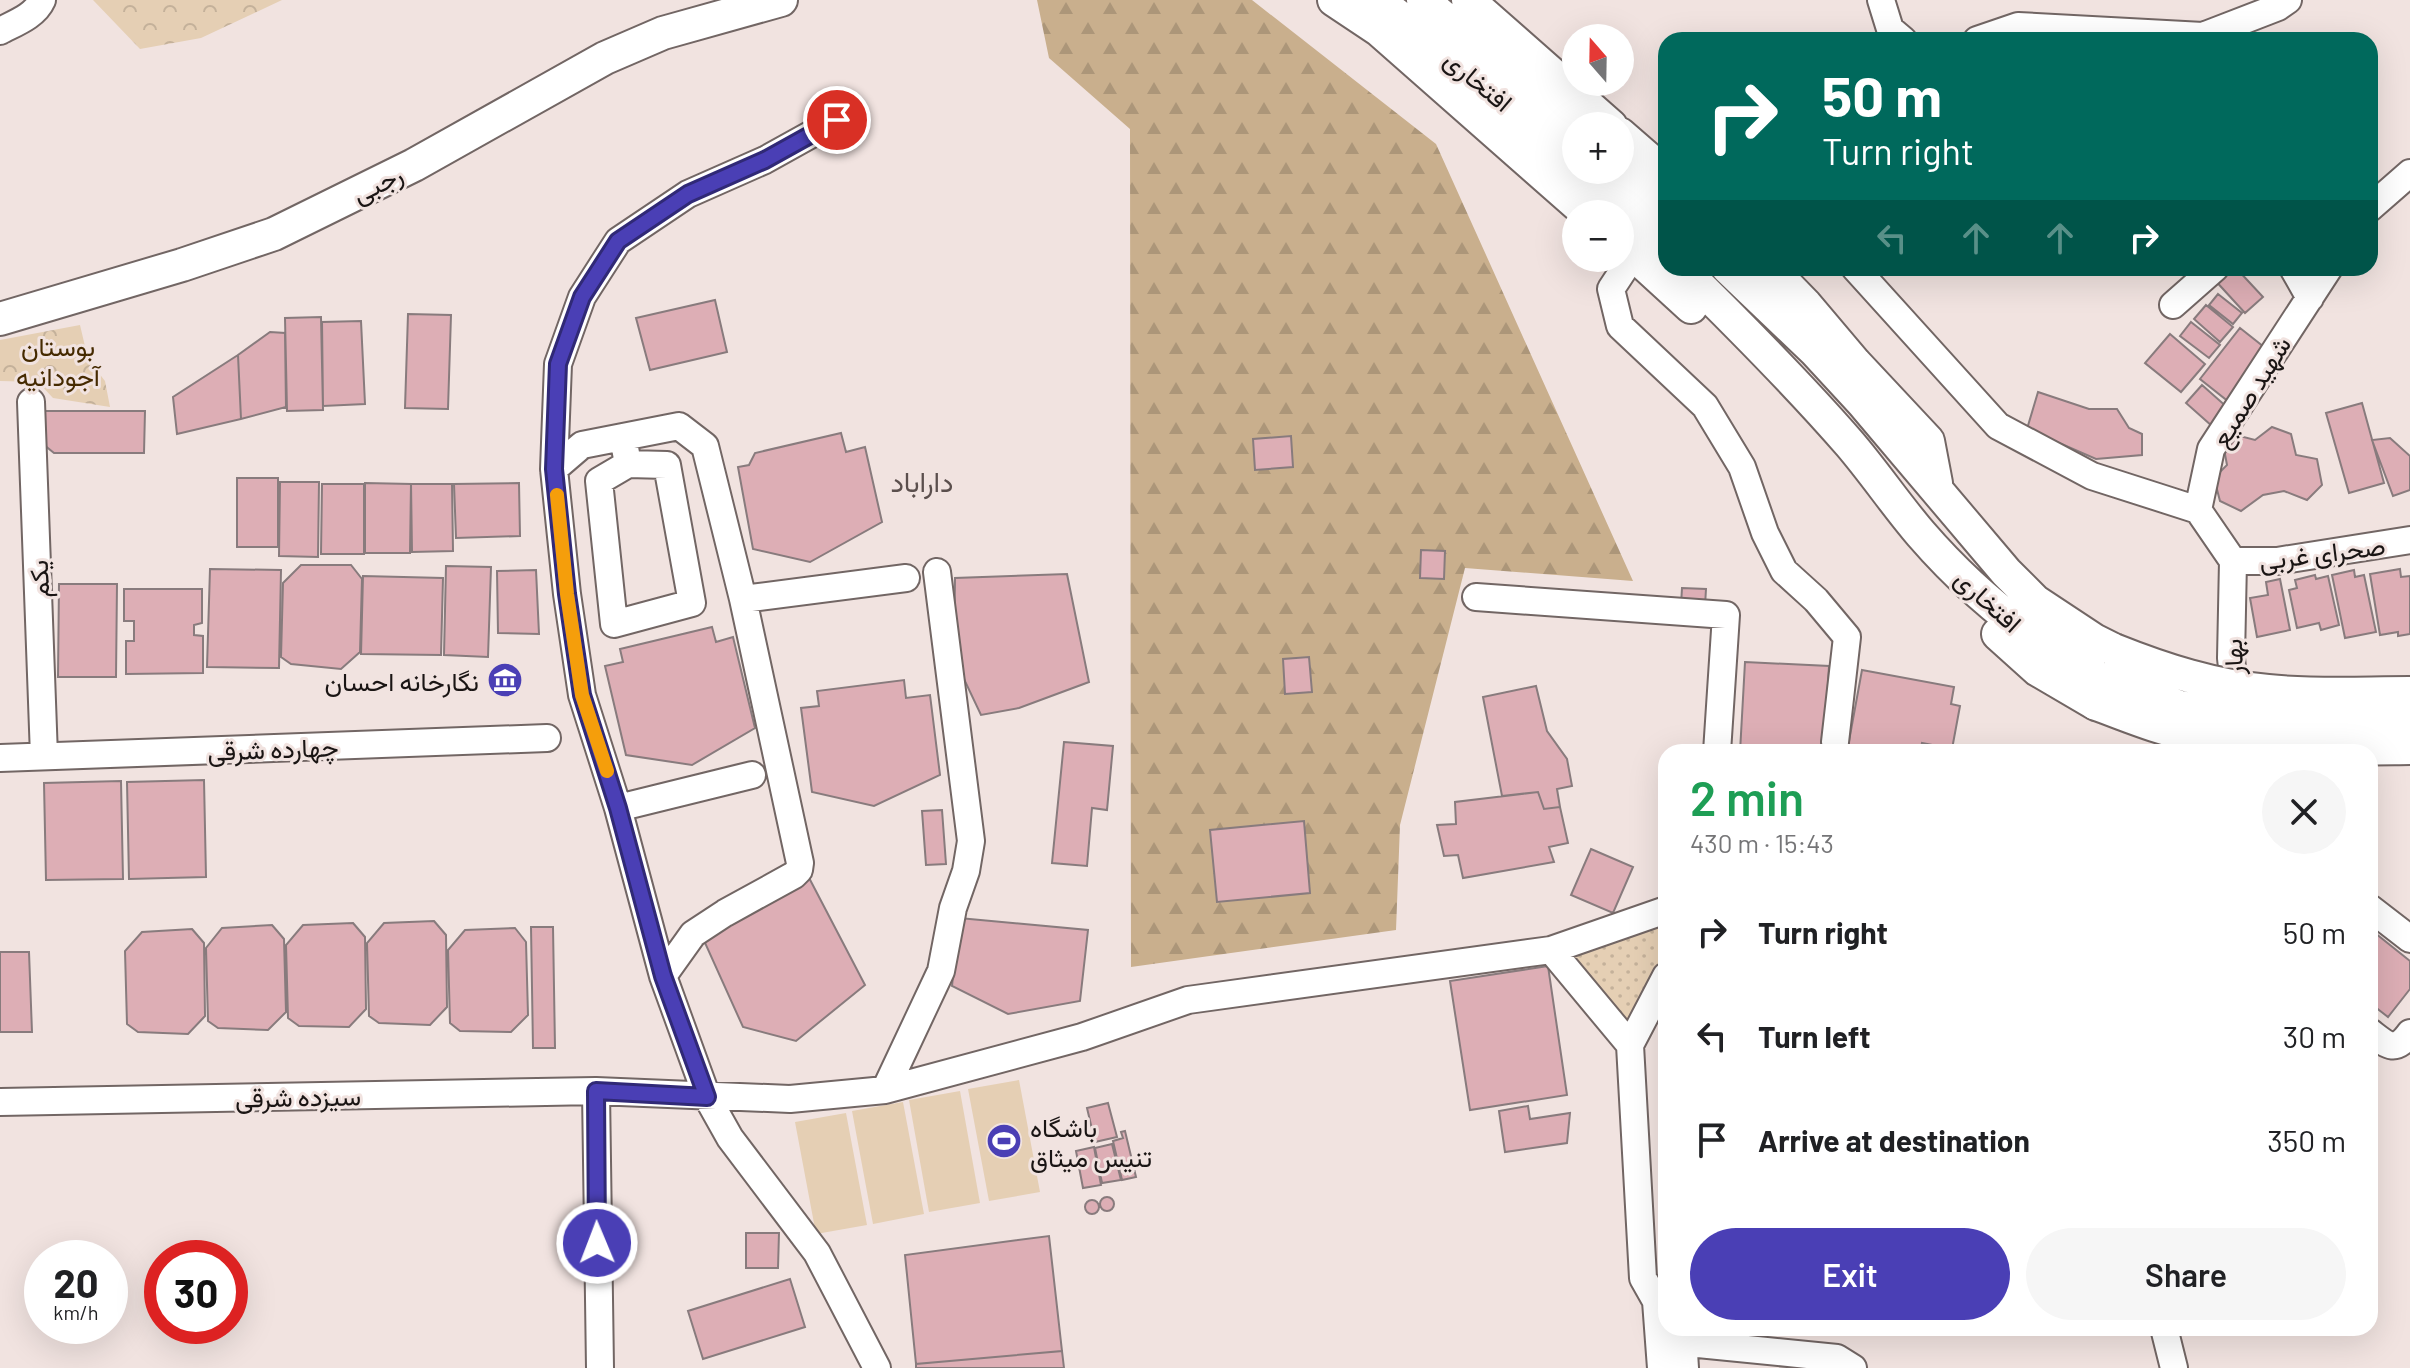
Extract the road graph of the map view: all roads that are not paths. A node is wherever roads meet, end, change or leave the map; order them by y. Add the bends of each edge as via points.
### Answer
1 (42, 0) edge
2 (781, 0) edge
3 (1334, 0) edge
4 (1377, 0) edge
5 (1423, 0) edge
6 (1468, 0) edge
7 (1881, 0) edge
8 (2288, 0) edge
9 (745, 5) edge
10 (0, 31) edge
11 (1894, 32) edge
12 (2000, 32) edge
13 (2129, 32) edge
14 (2213, 32) edge
15 (1595, 112) edge
16 (1562, 118) edge
17 (837, 120) dead end
18 (1634, 146) edge
19 (1562, 152) edge
20 (1658, 167) edge
21 (2410, 173) edge
22 (1634, 180) edge
23 (1595, 184) edge
24 (1572, 200) edge
25 (2378, 201) edge
26 (1658, 202) edge
27 (1658, 245) edge
28 (1634, 255) edge
29 (1618, 272) edge
30 (1689, 276) edge
31 (1736, 276) edge
32 (1778, 276) edge
33 (1862, 276) edge
34 (2206, 276) edge
35 (2298, 276) edge
36 (2324, 276) edge
37 (2310, 298) junction
38 (2173, 305) dead end
39 (0, 319) edge
40 (31, 402) dead end
41 (1879, 421) junction
42 (623, 437) junction
43 (1850, 445) junction
44 (628, 464) junction
45 (554, 469) junction
46 (1938, 490) junction
47 (2198, 510) junction
48 (1920, 533) junction
49 (2410, 540) edge
50 (2233, 561) junction
51 (937, 572) dead end
52 (906, 578) dead end
53 (1476, 597) dead end
54 (743, 599) junction
55 (2098, 691) junction
56 (2410, 693) edge
57 (2410, 719) edge
58 (547, 738) dead end
59 (1835, 742) dead end
60 (1718, 744) edge
61 (2240, 744) edge
62 (2260, 744) edge
63 (2378, 748) edge
64 (2410, 748) edge
65 (44, 756) junction
66 (0, 758) edge
67 (752, 775) dead end
68 (618, 808) junction
69 (1658, 913) edge
70 (2378, 914) edge
71 (2410, 939) edge
72 (1551, 950) junction
73 (663, 976) junction
74 (1658, 991) edge
75 (2410, 1033) edge
76 (2378, 1038) edge
77 (1630, 1045) junction
78 (885, 1090) junction
79 (596, 1091) junction
80 (707, 1097) junction
81 (0, 1102) edge
82 (1658, 1302) edge
83 (1661, 1336) edge
84 (1681, 1336) edge
85 (1686, 1336) edge
86 (2166, 1336) edge
87 (600, 1368) edge
88 (877, 1368) edge
89 (1661, 1368) edge
90 (1685, 1368) edge
91 (1853, 1368) edge
92 (2174, 1368) edge

1 - 10 street via 26,18
2 - 9 main road, رجبی
3 - 24 main road via 1379,30
4 - 19 main road, افتخاری via 1481,79
5 - 16 main road, افتخاری
6 - 15 main road
7 - 11 street
8 - 14 street
9 - 39 main road, رجبی via 605,58 414,165 274,234
12 - 13 street via 2018,26
17 - 45 street via 688,194 618,241 582,297 558,364
18 - 20 main road
21 - 25 street
22 - 26 main road
23 - 27 main road
28 - 48 main road via 1794,408 1857,482
29 - 59 street via 1611,289 1620,326 1705,406 1742,467 1784,571 1847,637
30 - 43 main road, افتخاری
31 - 41 main road, افتخاری
32 - 46 main road via 1928,441
33 - 47 street via 1998,426 2092,476
34 - 38 street
35 - 37 street
36 - 37 street, شهید صمیع
37 - 47 street, شهید صمیع via 2211,449
40 - 65 street, یکم
41 - 43 main road via 1878,435
41 - 46 main road, افتخاری
42 - 44 street
42 - 45 street via 582,445
42 - 54 street via 679,426 705,446
43 - 48 main road, افتخاری
44 - 44 street via 667,465 692,603 614,624 599,481
45 - 68 street via 582,695
46 - 56 main road, افتخاری, bridge via 2035,601 2114,650 2164,670 2269,691
47 - 50 street
48 - 55 main road, افتخاری via 1956,572 1991,627 2038,670
49 - 50 street, صحرای غربی via 2277,561
50 - 61 street, بهار via 2231,658
51 - 78 street via 971,841 941,971
52 - 54 street
53 - 60 street via 1726,615
54 - 73 street via 799,870 693,934
55 - 57 main road, bridge via 2223,716
55 - 62 main road, bridge via 2156,726
58 - 65 street, چهارده شرقی
63 - 64 main road, bridge
65 - 66 street, چهارده شرقی
67 - 68 street
68 - 73 street
69 - 72 street, سیزده شرقی
70 - 71 street
72 - 77 street
72 - 78 street, سیزده شرقی via 1188,1000 1082,1037
73 - 80 street
74 - 77 street
75 - 76 street via 2394,1046
77 - 82 street via 1643,1278
78 - 80 street, سیزده شرقی via 790,1099
79 - 80 street, سیزده شرقی
79 - 81 street, سیزده شرقی
79 - 87 street
80 - 88 street via 730,1138 817,1253
83 - 89 street
84 - 90 street
85 - 91 street via 1698,1344 1837,1358
86 - 92 street

